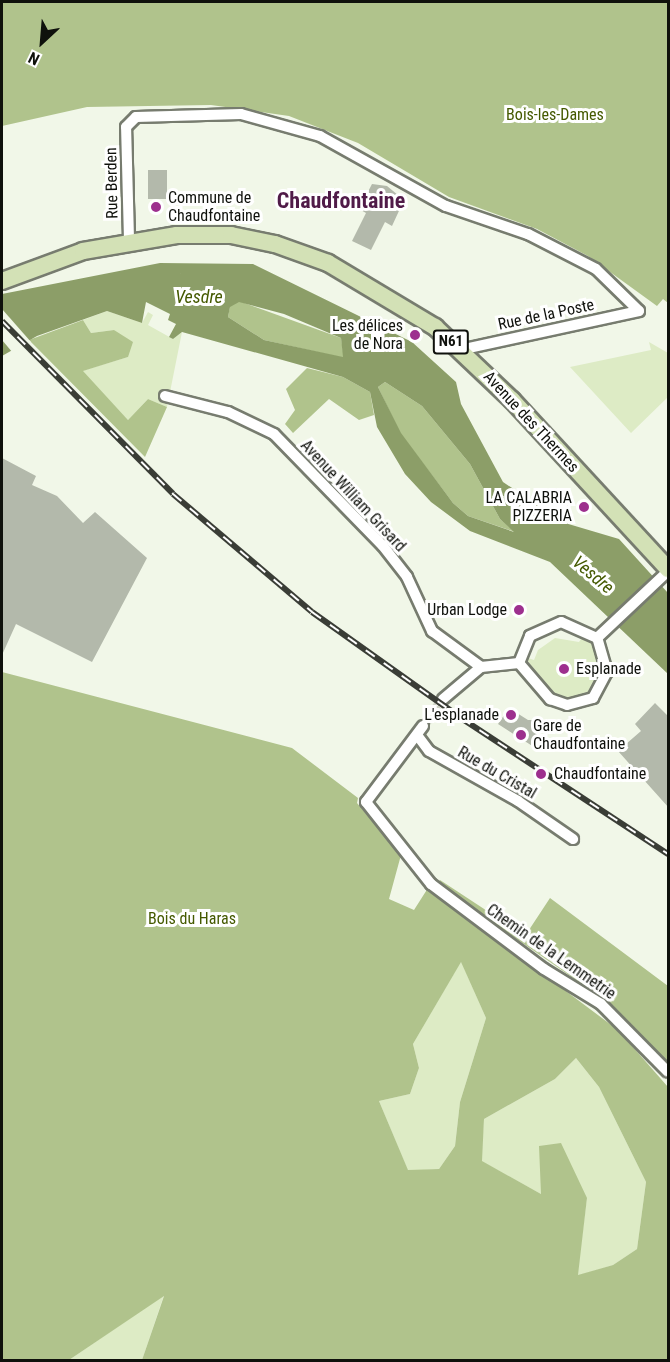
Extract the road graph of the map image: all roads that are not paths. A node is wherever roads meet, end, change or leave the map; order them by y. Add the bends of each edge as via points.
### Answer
1 (129, 239) junction
2 (2, 281) edge
3 (639, 311) joint
4 (460, 350) junction
5 (165, 396) dead end
6 (669, 570) edge
7 (597, 638) junction
8 (519, 663) junction
9 (481, 667) junction
10 (443, 699) tunnel mouth
11 (420, 731) joint
12 (573, 838) dead end
13 (669, 1072) edge

1 - 2 main road, Avenue des Thermes / N61 via 38,265
1 - 3 street, Rue Berden via 126,127 136,117 210,112 278,121 357,154 446,206 528,234 586,264
1 - 4 main road, Avenue des Thermes / N61 via 231,235 309,255 407,307
3 - 4 street, Rue de la Poste
4 - 6 main road, Avenue des Thermes / N61
5 - 9 street, Avenue William Grisard via 228,412 274,434 383,546 407,577 432,631
6 - 7 street
7 - 8 street via 572,624 549,624 530,636
7 - 8 street via 607,672 603,686 585,703 567,705 550,699
8 - 9 street
9 - 10 street
11 - 12 street, Rue du Cristal via 429,751
11 - 13 street, Chemin de la Lemmetrie via 366,802 431,884 544,969 601,1004

